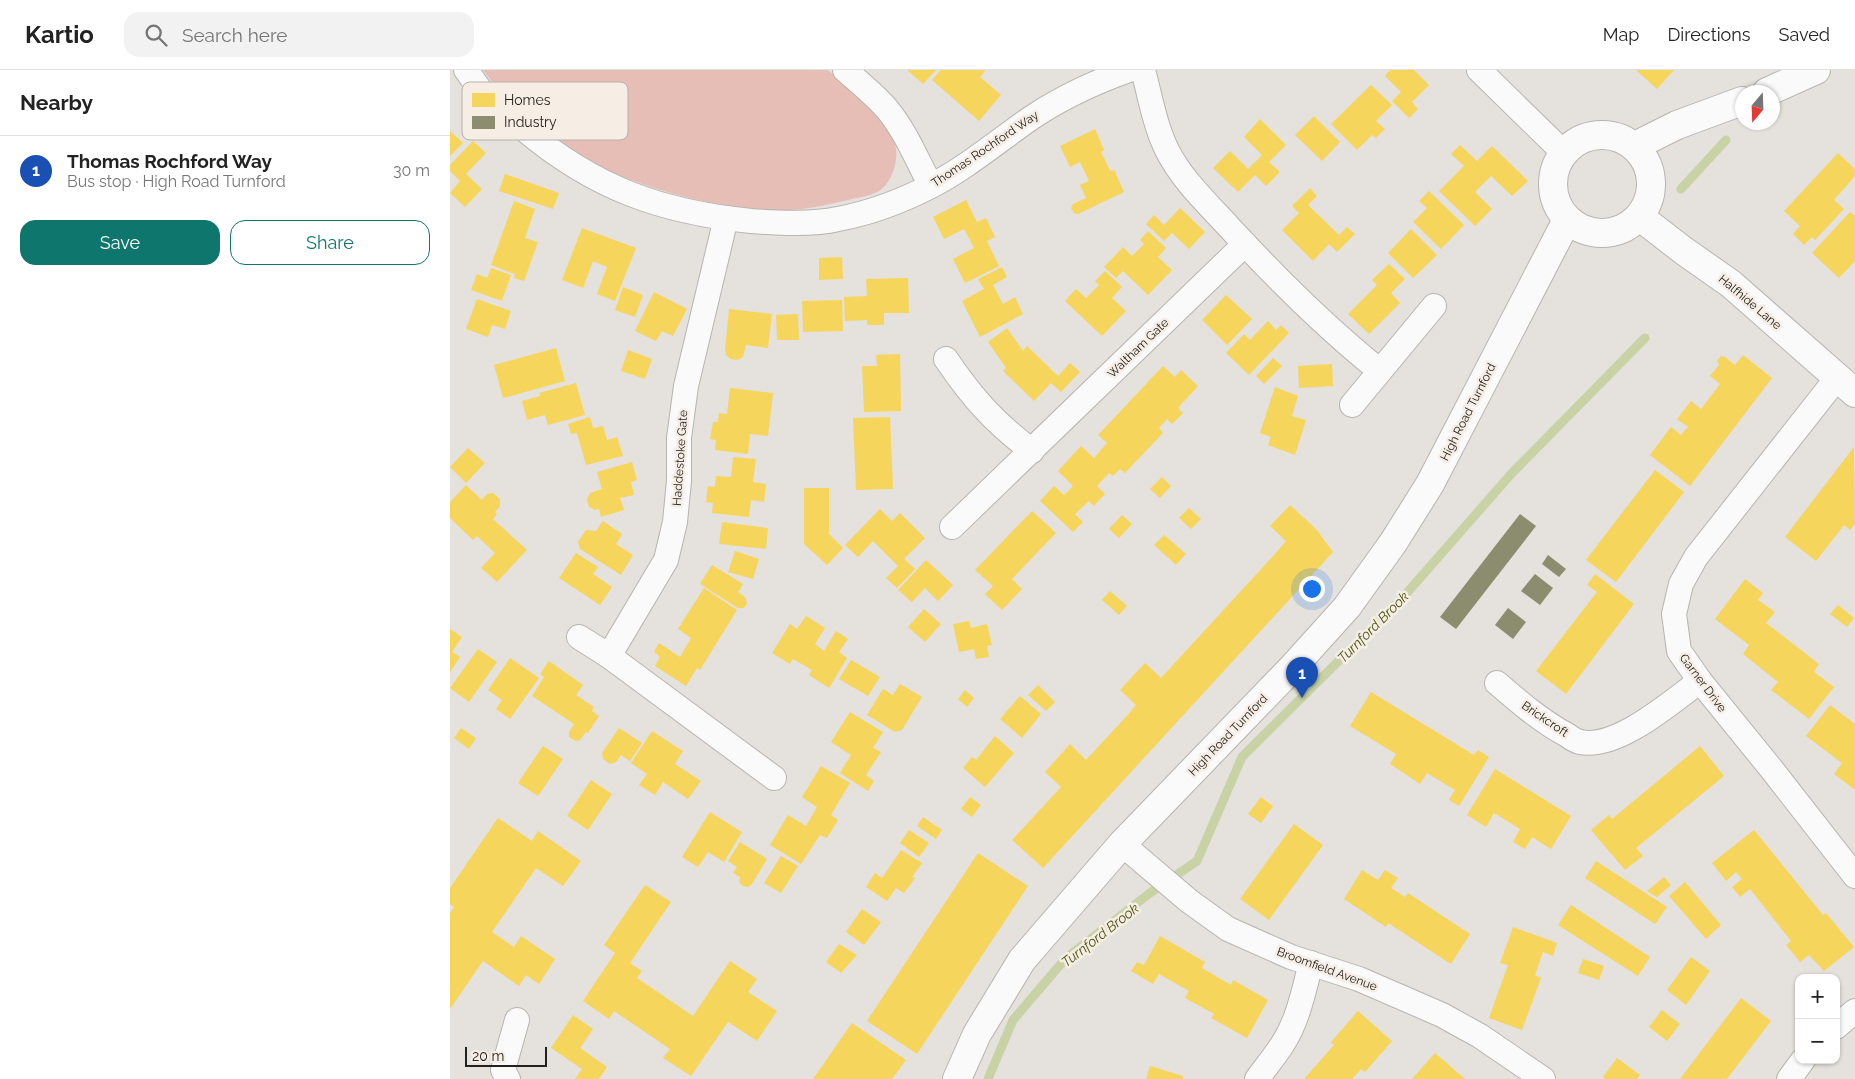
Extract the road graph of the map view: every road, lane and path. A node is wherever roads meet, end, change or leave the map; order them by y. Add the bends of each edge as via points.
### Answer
1 (466, 70) edge
2 (845, 70) edge
3 (1129, 70) edge
4 (1143, 70) edge
5 (1479, 70) edge
6 (1816, 70) edge
7 (475, 82) edge
8 (1780, 86) edge
9 (1735, 104) edge
10 (538, 140) edge
11 (1635, 146) junction
12 (1563, 152) junction
13 (931, 186) junction
14 (1640, 217) junction
15 (726, 218) junction
16 (1567, 220) junction
17 (1245, 244) junction
18 (1434, 306) dead end
19 (946, 359) dead end
20 (1380, 371) junction
21 (1846, 386) edge
22 (1352, 405) dead end
23 (1032, 452) junction
24 (952, 527) dead end
25 (579, 637) dead end
26 (609, 656) junction
27 (1700, 681) junction
28 (1497, 683) dead end
29 (774, 778) dead end
30 (1122, 844) junction
31 (1855, 876) edge
32 (1311, 963) junction
33 (1855, 1011) edge
34 (518, 1020) dead end
35 (1840, 1024) edge
36 (1800, 1064) edge
37 (508, 1079) edge
38 (957, 1079) edge
39 (1257, 1079) edge
40 (1543, 1079) edge
41 (1789, 1079) edge

1 - 7 street, Thomas Rochford Way
2 - 13 street via 887,109 902,130
3 - 13 street, Thomas Rochford Way via 1100,81 1032,118
4 - 17 street via 1166,148 1191,186
5 - 12 street
6 - 8 main road
9 - 11 main road
10 - 15 street, Thomas Rochford Way via 582,171 639,198 677,210
11 - 12 main road via 1605,134 1587,136
11 - 14 main road via 1650,169 1652,188
12 - 16 main road via 1552,178 1556,206
13 - 15 street, Thomas Rochford Way via 882,207 837,220 780,223
14 - 16 main road via 1623,229 1594,234
14 - 21 main road, Halfhide Lane via 1731,284
15 - 26 street, Haddestoke Gate via 686,386 679,438 676,514 666,560
16 - 30 main road, High Road Turnford via 1430,484 1393,543 1347,607 1298,662
17 - 20 street via 1344,342
17 - 23 street, Waltham Gate
18 - 20 street
19 - 23 street via 983,409
20 - 22 street
21 - 27 street, Garner Drive via 1696,557 1681,584 1674,614 1679,651
23 - 24 street, Waltham Gate
25 - 26 street
26 - 29 street
27 - 28 street, Brickcroft via 1627,732 1600,743 1579,742 1557,730
27 - 31 street, Garner Drive
30 - 32 street, Broomfield Avenue via 1156,875 1228,930
30 - 38 main road, High Road Turnford via 1022,960 977,1034
32 - 39 street via 1289,1031
32 - 40 street, Broomfield Avenue via 1359,979 1442,1016 1480,1036
33 - 35 street
34 - 37 street via 503,1070
36 - 41 street

